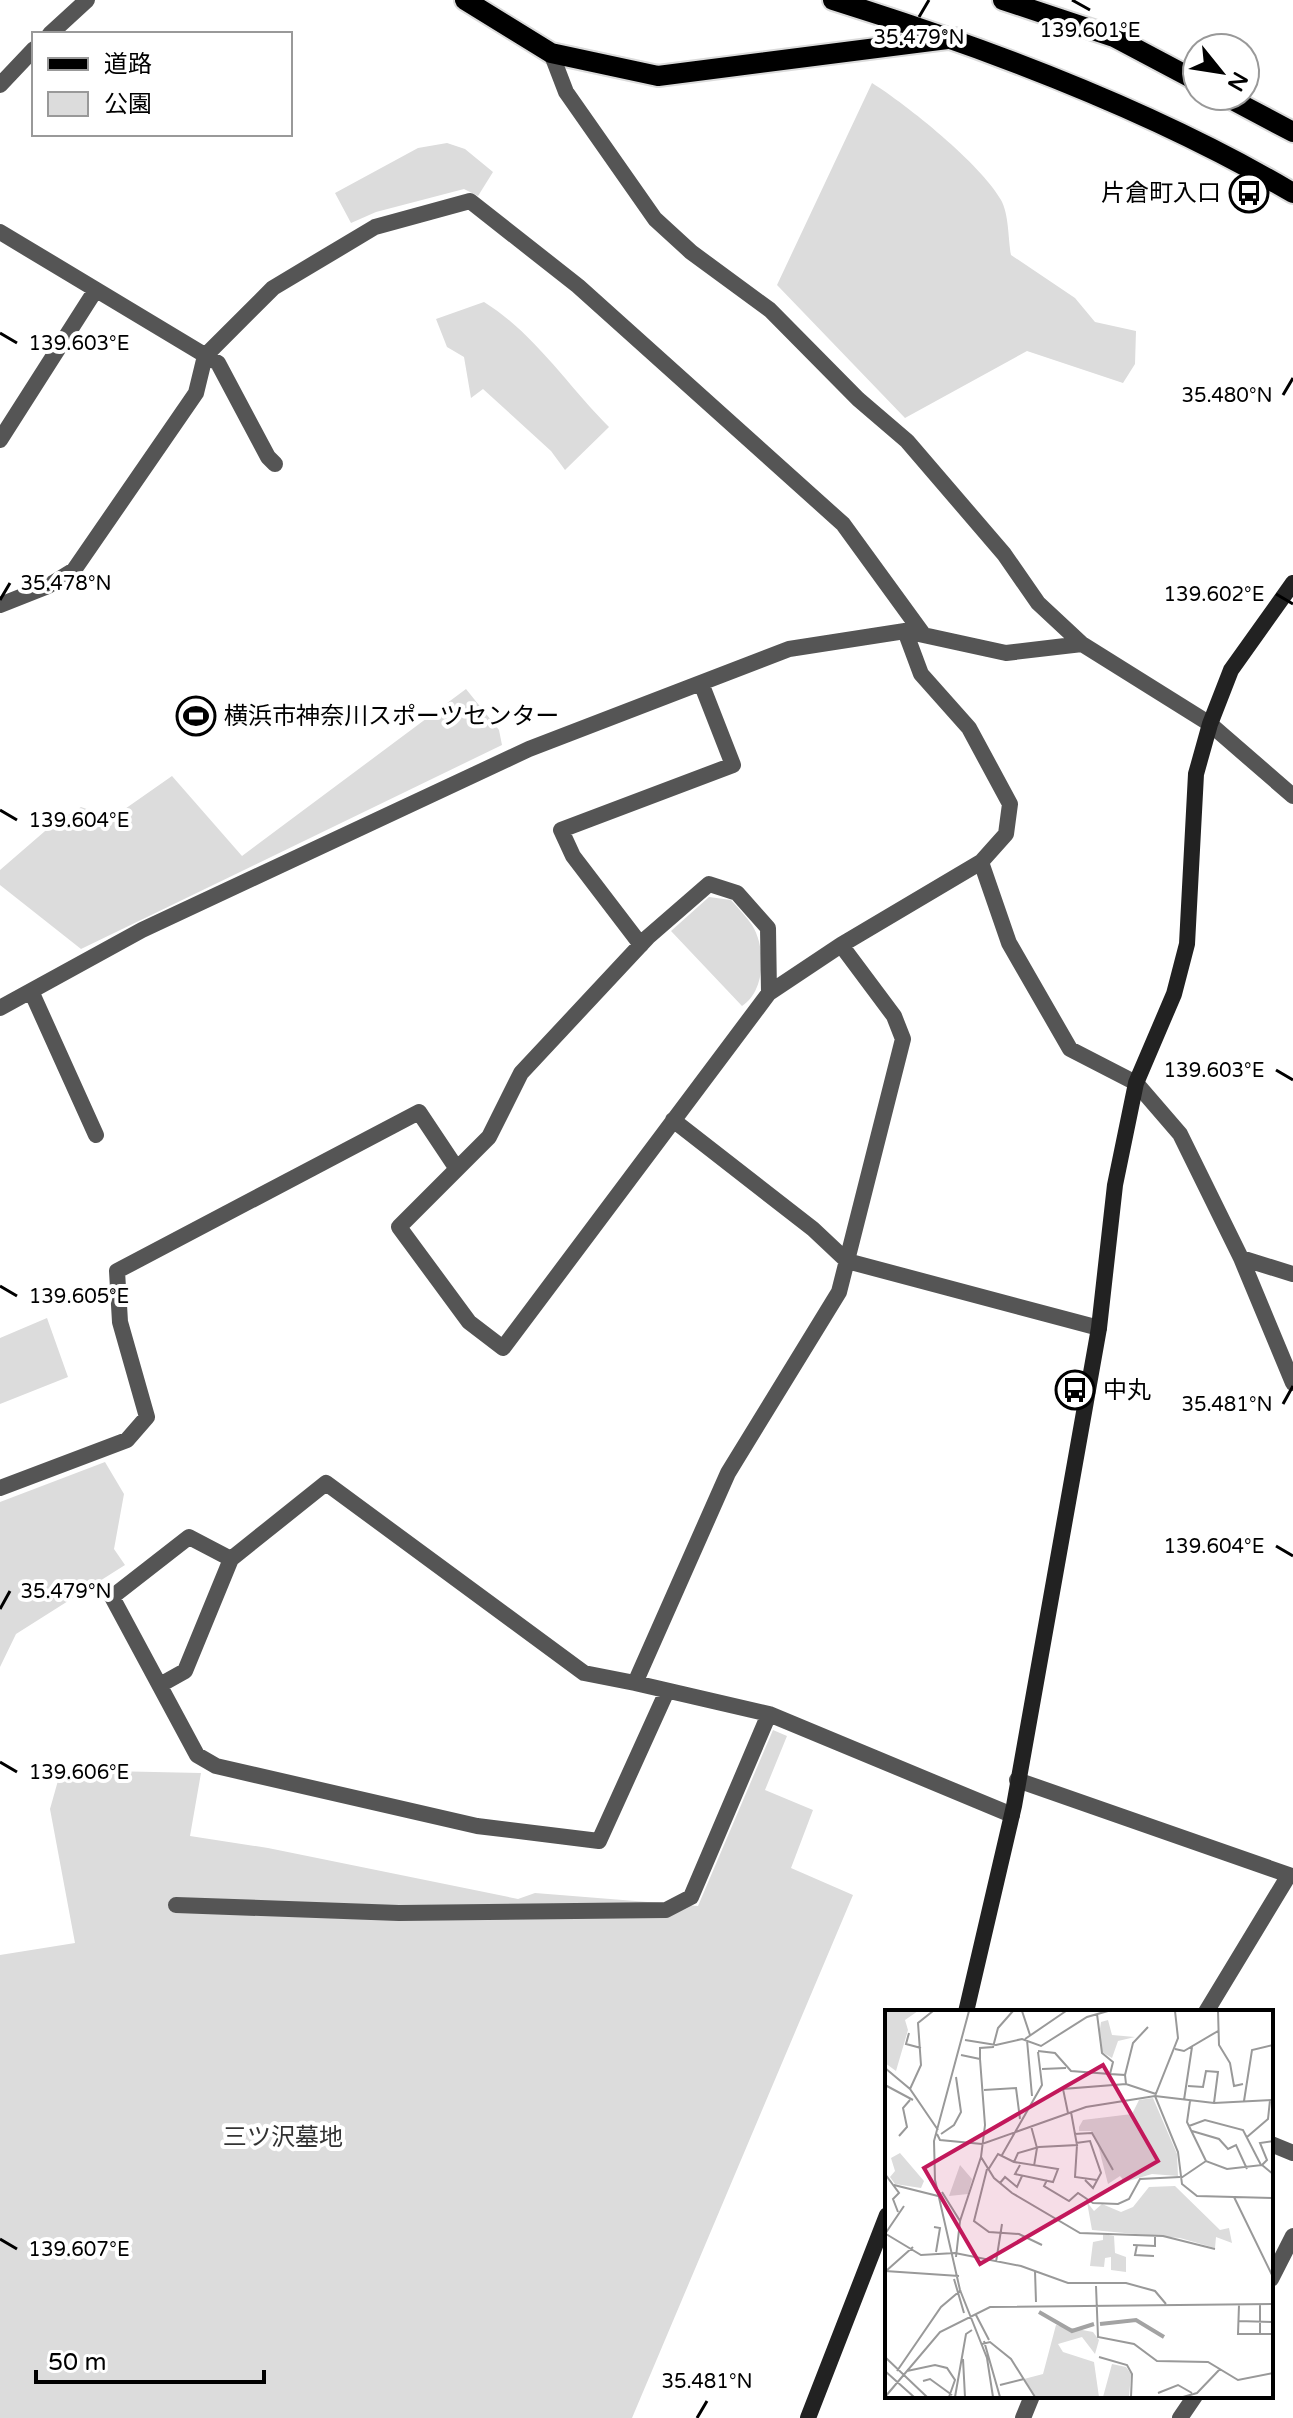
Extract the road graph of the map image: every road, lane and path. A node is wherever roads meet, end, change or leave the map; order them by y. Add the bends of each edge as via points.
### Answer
1 (87, 0) edge
2 (465, 0) edge
3 (833, 0) edge
4 (1003, 0) edge
5 (52, 32) edge
6 (955, 38) junction
7 (32, 51) edge
8 (551, 53) junction
9 (1181, 73) edge
10 (0, 85) edge
11 (1255, 112) edge
12 (1293, 132) edge
13 (1293, 193) edge
14 (0, 232) edge
15 (95, 291) junction
16 (205, 356) junction
17 (0, 440) edge
18 (275, 464) dead end
19 (1293, 583) edge
20 (0, 605) edge
21 (905, 631) junction
22 (923, 634) junction
23 (1082, 644) junction
24 (701, 683) junction
25 (1210, 724) junction
26 (1293, 796) edge
27 (981, 862) junction
28 (641, 945) junction
29 (841, 945) junction
30 (31, 991) junction
31 (769, 993) junction
32 (0, 1008) edge
33 (1136, 1083) junction
34 (673, 1120) junction
35 (96, 1135) dead end
36 (457, 1169) junction
37 (1241, 1258) junction
38 (847, 1261) junction
39 (1293, 1274) edge
40 (1099, 1328) junction
41 (1293, 1383) edge
42 (0, 1488) edge
43 (231, 1559) junction
44 (635, 1683) junction
45 (160, 1685) junction
46 (667, 1691) junction
47 (769, 1714) junction
48 (1017, 1780) junction
49 (1012, 1815) junction
50 (1291, 1871) edge
51 (176, 1905) dead end
52 (966, 2010) edge
53 (1207, 2010) edge
54 (1273, 2145) edge
55 (1293, 2153) edge
56 (885, 2220) edge
57 (1293, 2236) edge
58 (1273, 2271) edge
59 (1031, 2398) edge
60 (1194, 2398) edge
61 (808, 2418) edge
62 (1023, 2418) edge
63 (1180, 2418) edge

1 - 5 street
2 - 8 main road
3 - 6 main road
4 - 9 main road via 1114,37
6 - 8 main road via 658,76
6 - 13 main road via 1227,154
7 - 10 street
8 - 23 street via 566,92 655,219 770,310 907,441 1004,554 1038,603
11 - 12 main road
14 - 15 street
15 - 16 street
15 - 17 street
16 - 18 street via 218,363
16 - 20 street via 196,393 74,570
16 - 22 street via 273,288 375,227 470,201 578,286 843,524
19 - 25 street via 1231,670
21 - 22 street
21 - 24 street via 789,649
21 - 27 street via 921,674 969,728 1010,804 1006,834
22 - 23 street via 1006,653
23 - 25 street
24 - 28 street via 733,765 561,830 573,856
24 - 30 street via 529,749 142,930
25 - 26 street
25 - 33 street via 1196,774 1187,944 1174,994
27 - 29 street
27 - 33 street via 1009,943 1070,1049
28 - 31 street via 709,884 737,893 768,928
28 - 36 street via 521,1073 489,1137
29 - 31 street
29 - 38 street via 894,1016 903,1039
30 - 32 street
30 - 35 street
31 - 34 street
33 - 37 street via 1180,1134
33 - 40 street via 1115,1185
34 - 36 street via 503,1348 469,1322 399,1227
34 - 38 street
36 - 42 street via 419,1112 117,1271 120,1322 147,1417 127,1440
37 - 39 street
37 - 41 street
38 - 40 street
38 - 44 street via 839,1292 728,1473
40 - 48 street
43 - 44 street via 326,1483 584,1673
43 - 45 street via 185,1671
43 - 45 street via 189,1537 112,1597
44 - 46 street
45 - 46 street via 197,1755 216,1766 477,1826 599,1841
46 - 47 street
47 - 49 street
47 - 51 street via 691,1897 666,1910 399,1913
48 - 49 street
48 - 50 street
49 - 52 street
50 - 53 street
54 - 55 street
56 - 61 street
57 - 58 street
59 - 62 street
60 - 63 street

